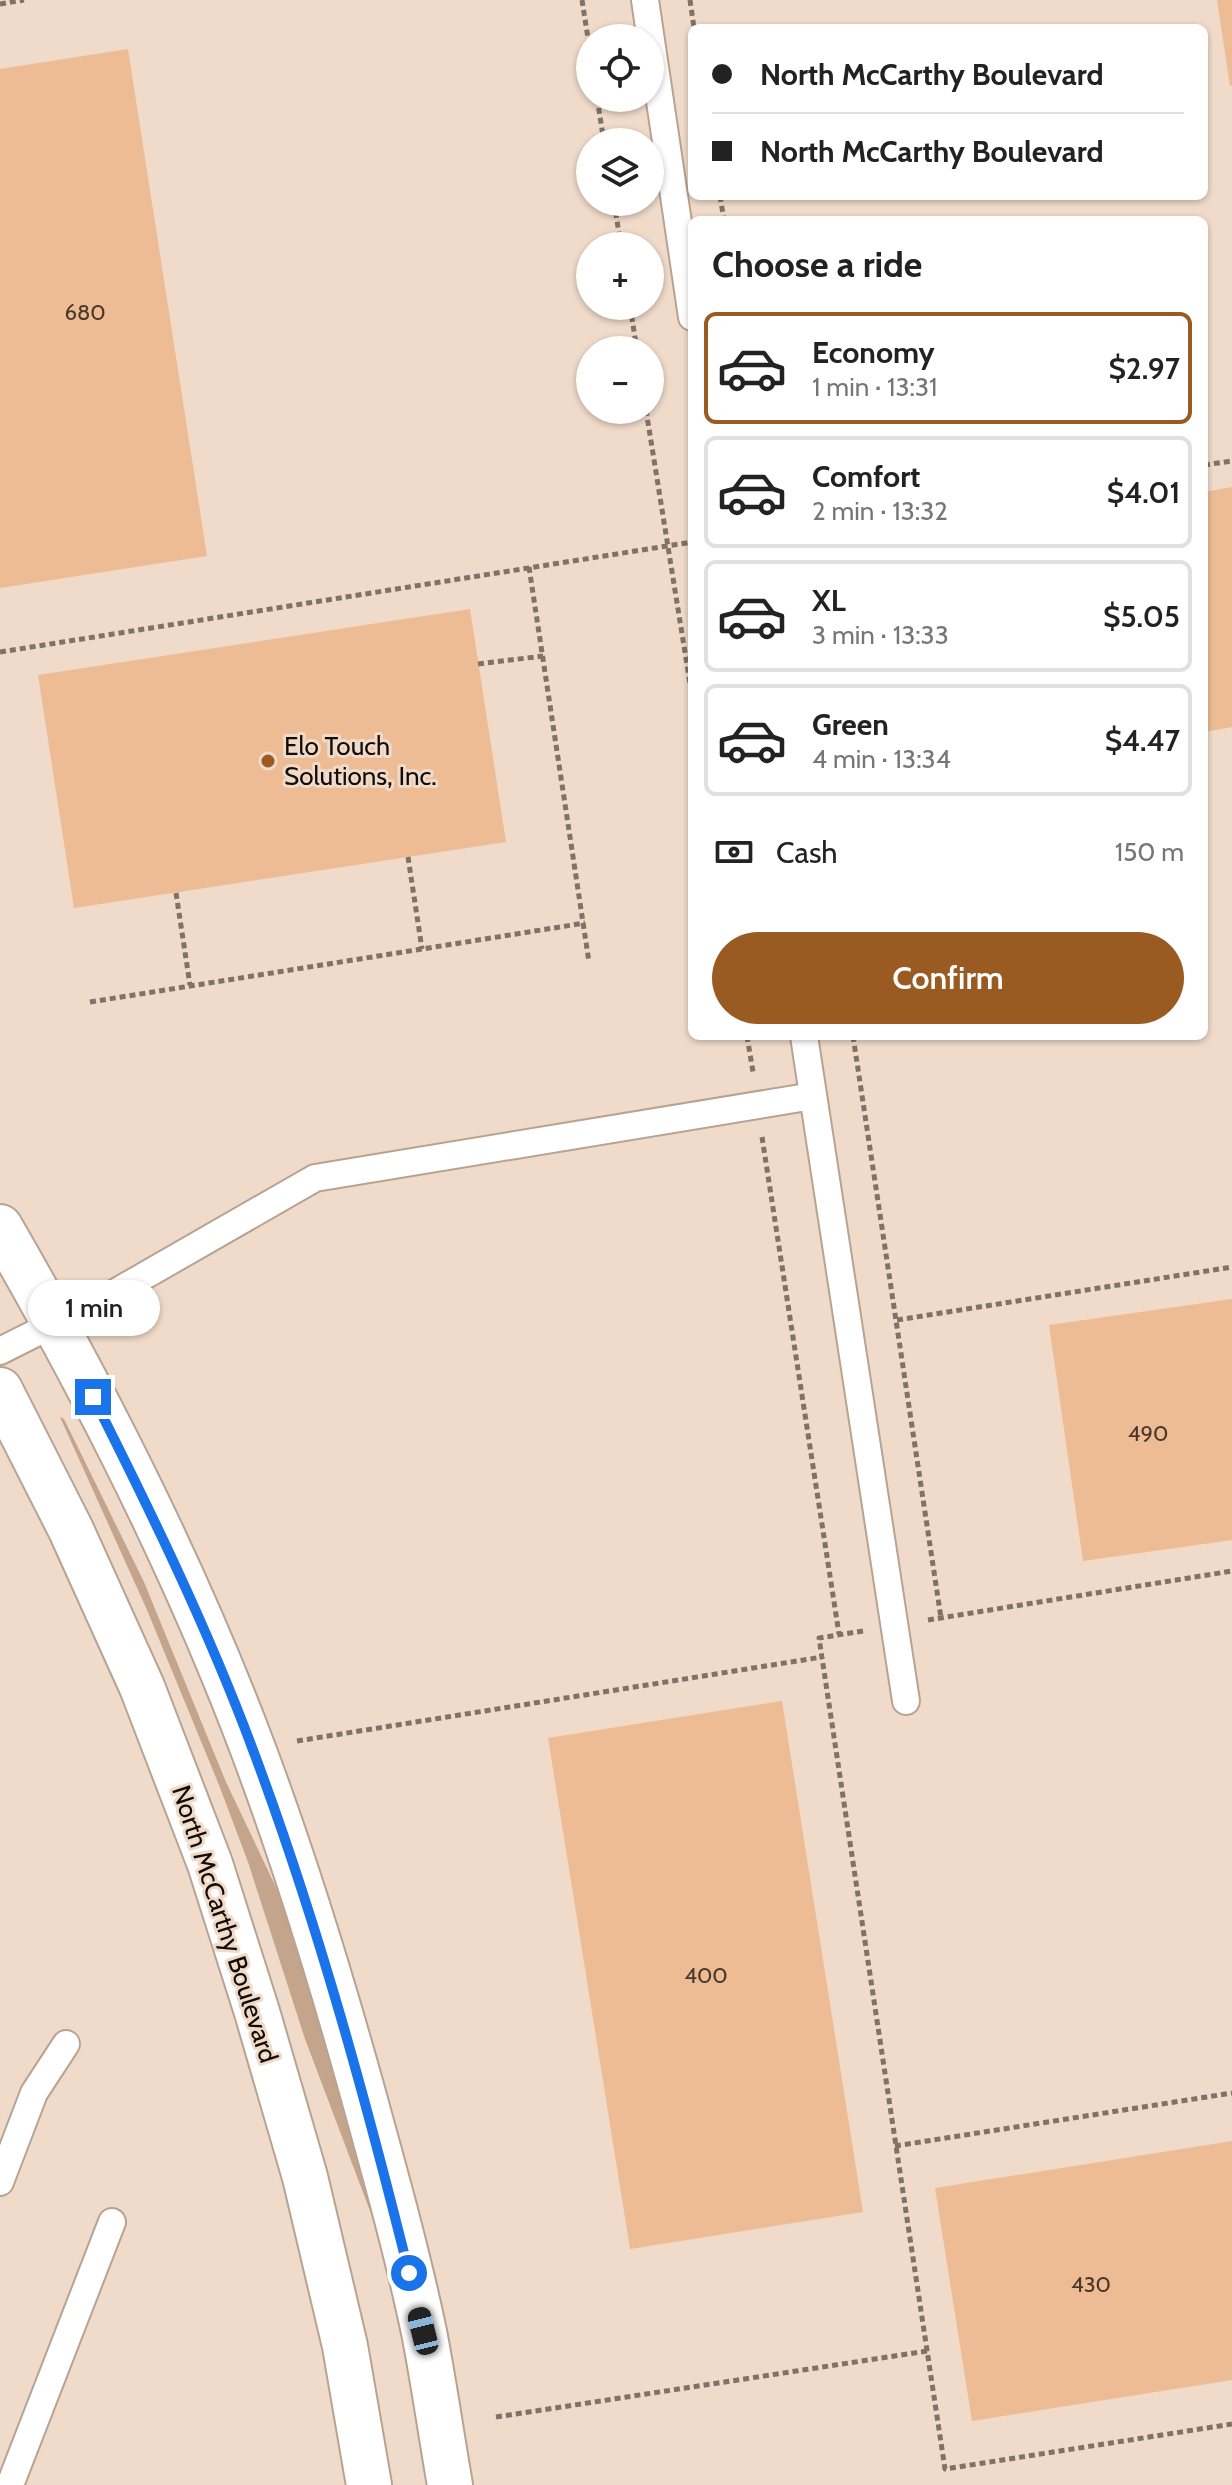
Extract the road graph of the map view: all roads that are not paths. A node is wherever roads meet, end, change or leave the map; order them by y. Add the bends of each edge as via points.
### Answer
1 (645, 0) edge
2 (688, 290) edge
3 (805, 1040) edge
4 (813, 1096) junction
5 (0, 1227) edge
6 (55, 1322) junction
7 (0, 1351) edge
8 (0, 1390) edge
9 (906, 1701) dead end
10 (66, 2044) dead end
11 (0, 2182) edge
12 (112, 2222) dead end
13 (10, 2485) edge
14 (369, 2485) edge
15 (450, 2485) edge

1 - 2 lane
3 - 4 lane
4 - 6 lane via 315,1178
4 - 9 lane
5 - 6 main road
6 - 7 lane
6 - 15 main road via 143,1496 252,1747 334,1989 381,2157 423,2331
8 - 14 main road, North McCarthy Boulevard via 142,1687 210,1864 305,2177 345,2346
10 - 11 lane via 34,2093
12 - 13 lane

